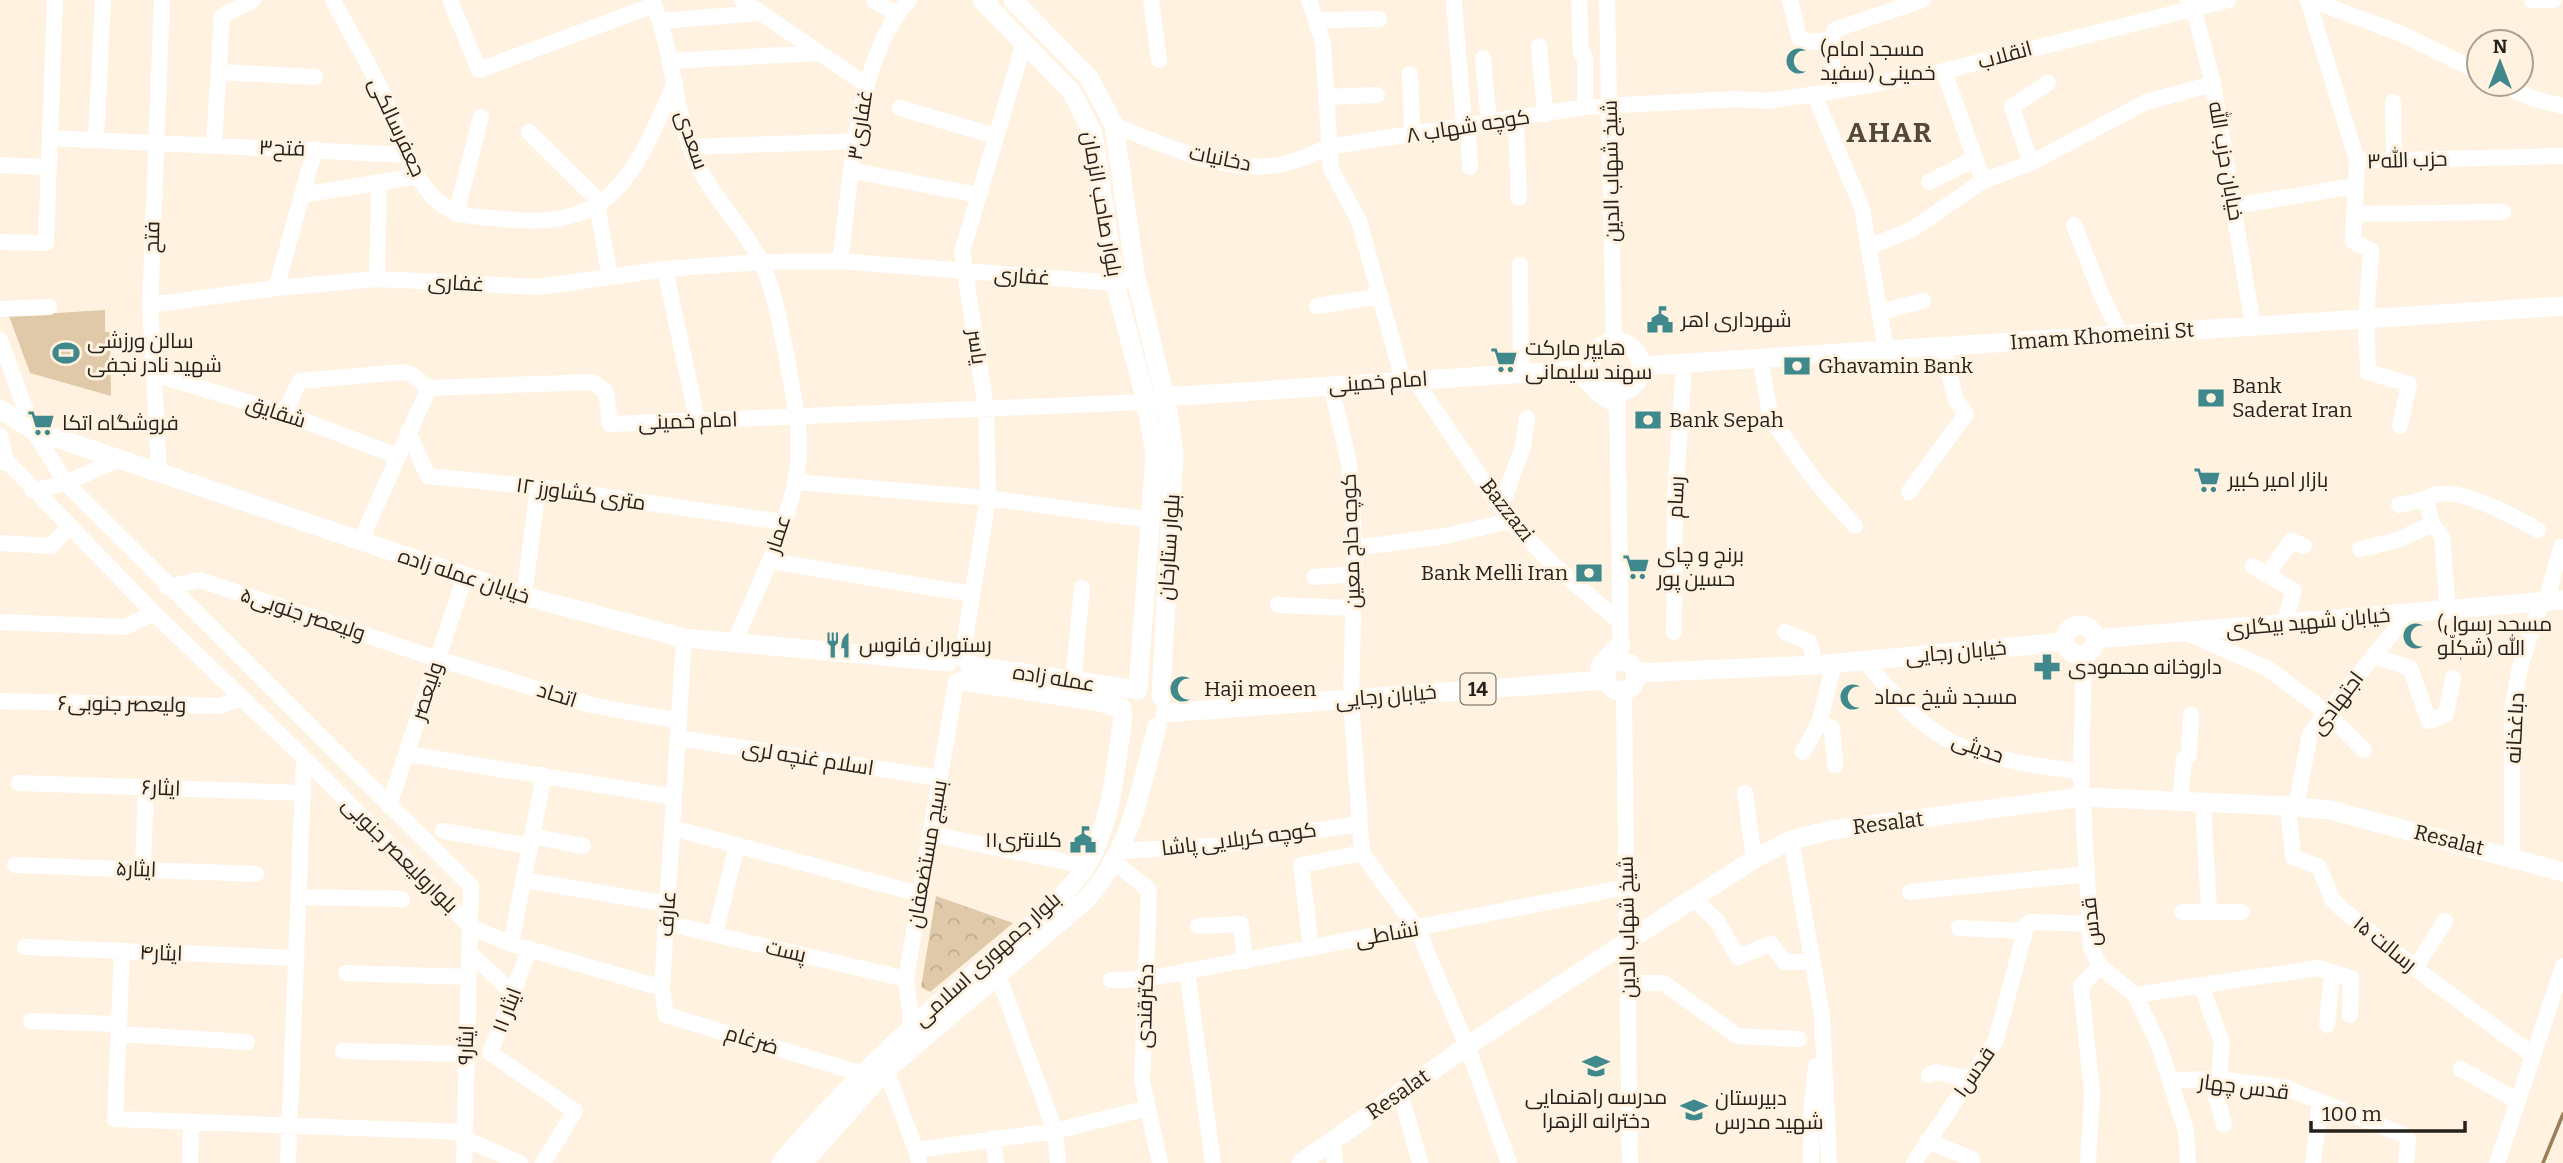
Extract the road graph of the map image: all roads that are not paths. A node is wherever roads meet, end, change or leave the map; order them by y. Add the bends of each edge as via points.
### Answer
1 (54, 0) edge
2 (103, 0) edge
3 (162, 0) edge
4 (253, 0) edge
5 (333, 0) edge
6 (450, 0) edge
7 (742, 0) edge
8 (874, 0) edge
9 (909, 0) edge
10 (982, 0) edge
11 (1013, 0) edge
12 (1151, 0) edge
13 (1309, 0) edge
14 (1579, 0) edge
15 (1607, 0) edge
16 (1790, 0) edge
17 (1923, 0) edge
18 (2228, 0) edge
19 (2310, 0) edge
20 (2532, 0) edge
21 (2554, 0) edge
22 (1454, 1) edge
23 (653, 2) edge
24 (2190, 3) edge
25 (2343, 6) edge
26 (758, 13) junction
27 (896, 14) junction
28 (1378, 19) dead end
29 (1316, 20) junction
30 (661, 21) junction
31 (1829, 40) junction
32 (1024, 43) junction
33 (1539, 46) dead end
34 (818, 53) junction
35 (1483, 58) dead end
36 (1159, 60) dead end
37 (670, 61) junction
38 (2465, 65) edge
39 (1944, 71) junction
40 (218, 72) junction
41 (1410, 74) dead end
42 (316, 77) dead end
43 (675, 83) junction
44 (2048, 83) dead end
45 (865, 84) junction
46 (2213, 84) junction
47 (1836, 91) junction
48 (1814, 94) junction
49 (1377, 95) dead end
50 (1325, 97) junction
51 (2531, 98) edge
52 (2393, 102) dead end
53 (1609, 105) junction
54 (2563, 106) edge
55 (1585, 107) junction
56 (900, 108) dead end
57 (1545, 114) junction
58 (481, 117) dead end
59 (1516, 118) junction
60 (1489, 122) junction
61 (1114, 125) junction
62 (1466, 126) junction
63 (528, 132) dead end
64 (1412, 134) junction
65 (995, 136) junction
66 (50, 138) junction
67 (96, 140) junction
68 (857, 141) junction
69 (155, 143) junction
70 (214, 145) junction
71 (691, 147) junction
72 (1328, 147) junction
73 (314, 149) junction
74 (408, 155) junction
75 (2563, 156) edge
76 (1975, 159) junction
77 (2394, 160) junction
78 (2357, 161) junction
79 (2031, 163) junction
80 (0, 165) edge
81 (48, 167) junction
82 (1469, 167) dead end
83 (853, 171) junction
84 (418, 176) junction
85 (1983, 181) junction
86 (379, 182) junction
87 (1929, 182) dead end
88 (2355, 186) junction
89 (302, 195) junction
90 (978, 195) junction
91 (1519, 198) dead end
92 (599, 204) junction
93 (2235, 206) junction
94 (2503, 212) dead end
95 (456, 214) junction
96 (2354, 214) junction
97 (2074, 225) dead end
98 (0, 242) edge
99 (1868, 247) junction
100 (840, 261) junction
101 (761, 262) junction
102 (1520, 265) dead end
103 (665, 269) junction
104 (966, 272) junction
105 (610, 277) junction
106 (1136, 278) junction
107 (377, 279) junction
108 (1115, 283) junction
109 (276, 288) junction
110 (1380, 296) junction
111 (1923, 301) dead end
112 (150, 305) junction
113 (1317, 306) dead end
114 (2563, 306) edge
115 (49, 307) dead end
116 (0, 309) edge
117 (1880, 312) junction
118 (2366, 319) junction
119 (2253, 326) junction
120 (2121, 335) junction
121 (0, 340) edge
122 (1614, 342) junction
123 (1943, 346) junction
124 (1886, 350) junction
125 (1760, 358) junction
126 (1684, 363) junction
127 (1640, 366) junction
128 (1583, 369) junction
129 (1521, 372) junction
130 (154, 374) junction
131 (1408, 380) junction
132 (1331, 385) junction
133 (429, 388) junction
134 (1617, 399) junction
135 (1156, 400) junction
136 (986, 408) junction
137 (0, 409) edge
138 (284, 413) junction
139 (797, 418) junction
140 (1527, 419) dead end
141 (697, 420) junction
142 (2400, 426) dead end
143 (33, 430) junction
144 (408, 432) junction
145 (0, 436) edge
146 (397, 456) junction
147 (2, 459) edge
148 (119, 459) junction
149 (159, 473) junction
150 (795, 482) junction
151 (66, 483) junction
152 (538, 487) junction
153 (33, 491) junction
154 (1909, 492) dead end
155 (988, 498) junction
156 (2426, 501) junction
157 (2399, 505) dead end
158 (1506, 514) junction
159 (1151, 520) junction
160 (782, 522) junction
161 (2432, 524) junction
162 (1855, 526) dead end
163 (69, 527) junction
164 (2538, 530) dead end
165 (360, 542) junction
166 (0, 543) edge
167 (2304, 546) dead end
168 (2561, 547) dead end
169 (1355, 548) junction
170 (2360, 549) dead end
171 (770, 561) junction
172 (2253, 566) dead end
173 (1355, 574) junction
174 (2268, 574) junction
175 (465, 576) junction
176 (1314, 577) dead end
177 (167, 587) junction
178 (1082, 588) dead end
179 (972, 594) junction
180 (524, 596) junction
181 (2550, 602) edge
182 (1278, 605) dead end
183 (1353, 608) junction
184 (2448, 611) junction
185 (154, 613) junction
186 (2408, 614) junction
187 (0, 622) edge
188 (2284, 624) junction
189 (1674, 632) dead end
190 (1785, 632) dead end
191 (2184, 632) junction
192 (684, 638) junction
193 (2066, 642) junction
194 (734, 643) junction
195 (2090, 647) junction
196 (1625, 650) junction
197 (2374, 656) junction
198 (438, 659) junction
199 (1864, 660) junction
200 (1825, 664) junction
201 (960, 670) junction
202 (2453, 678) dead end
203 (1597, 679) junction
204 (1073, 681) junction
205 (1138, 690) junction
206 (1624, 692) junction
207 (242, 698) junction
208 (1351, 699) junction
209 (0, 701) edge
210 (1123, 712) junction
211 (1161, 712) junction
212 (2327, 713) junction
213 (2191, 715) dead end
214 (303, 720) junction
215 (679, 720) junction
216 (1819, 723) junction
217 (283, 738) junction
218 (678, 738) junction
219 (2364, 750) dead end
220 (1803, 752) dead end
221 (407, 754) junction
222 (304, 758) junction
223 (1835, 765) dead end
224 (2081, 772) junction
225 (544, 775) junction
226 (939, 778) junction
227 (19, 783) dead end
228 (146, 788) junction
229 (303, 793) junction
230 (1745, 793) dead end
231 (674, 797) junction
232 (2082, 797) junction
233 (2180, 801) junction
234 (2203, 802) junction
235 (389, 806) junction
236 (2292, 806) junction
237 (1359, 824) junction
238 (672, 828) junction
239 (443, 831) dead end
240 (930, 834) junction
241 (1791, 840) junction
242 (531, 841) junction
243 (737, 845) junction
244 (583, 846) dead end
245 (1362, 853) junction
246 (1118, 857) junction
247 (2512, 857) junction
248 (1754, 859) junction
249 (15, 865) dead end
250 (1086, 866) junction
251 (143, 870) junction
252 (2563, 872) edge
253 (256, 874) dead end
254 (2087, 874) junction
255 (524, 880) junction
256 (1627, 887) junction
257 (1910, 892) dead end
258 (920, 894) junction
259 (300, 897) junction
260 (1693, 898) junction
261 (402, 900) dead end
262 (667, 904) junction
263 (2182, 912) dead end
264 (2209, 912) junction
265 (2242, 912) dead end
266 (2445, 921) dead end
267 (666, 923) junction
268 (2090, 924) junction
269 (1198, 926) dead end
270 (471, 927) junction
271 (1959, 928) dead end
272 (1417, 929) junction
273 (2023, 930) junction
274 (715, 934) junction
275 (1628, 940) junction
276 (511, 944) junction
277 (25, 947) dead end
278 (1311, 948) junction
279 (529, 950) junction
280 (122, 951) junction
281 (470, 953) junction
282 (297, 958) junction
283 (1245, 961) junction
284 (1811, 962) junction
285 (2100, 966) junction
286 (2563, 966) edge
287 (2414, 968) junction
288 (2325, 970) junction
289 (1187, 971) junction
290 (346, 973) dead end
291 (998, 975) junction
292 (469, 977) junction
293 (906, 979) junction
294 (1146, 979) junction
295 (1111, 980) dead end
296 (1628, 983) junction
297 (2201, 985) junction
298 (662, 988) junction
299 (513, 993) junction
300 (2135, 995) junction
301 (1822, 1015) junction
302 (2350, 1015) dead end
303 (31, 1021) dead end
304 (2327, 1025) dead end
305 (912, 1026) junction
306 (119, 1029) junction
307 (1799, 1040) dead end
308 (247, 1042) dead end
309 (1467, 1046) junction
310 (343, 1051) dead end
311 (466, 1054) junction
312 (2531, 1054) junction
313 (2461, 1069) dead end
314 (886, 1070) junction
315 (863, 1074) junction
316 (1929, 1075) dead end
317 (1969, 1079) junction
318 (2215, 1079) junction
319 (2172, 1080) junction
320 (1400, 1092) junction
321 (2516, 1100) junction
322 (2320, 1103) junction
323 (1148, 1108) junction
324 (191, 1122) junction
325 (2224, 1124) dead end
326 (289, 1126) junction
327 (1055, 1132) junction
328 (463, 1135) junction
329 (993, 1139) junction
330 (1332, 1141) junction
331 (1927, 1141) junction
332 (918, 1156) edge
333 (2090, 1161) edge
334 (190, 1163) edge
335 (288, 1163) edge
336 (464, 1163) edge
337 (520, 1163) edge
338 (543, 1163) edge
339 (781, 1163) edge
340 (803, 1163) edge
341 (996, 1163) edge
342 (1058, 1163) edge
343 (1160, 1163) edge
344 (1213, 1163) edge
345 (1301, 1163) edge
346 (1335, 1163) edge
347 (1420, 1163) edge
348 (1509, 1163) edge
349 (1630, 1163) edge
350 (1811, 1163) edge
351 (1829, 1163) edge
352 (1914, 1163) edge
353 (1972, 1163) edge
354 (2188, 1163) edge
355 (2313, 1163) edge
356 (2406, 1163) edge
357 (2497, 1163) edge

1 - 66 street
2 - 67 street
3 - 69 street, فتح
4 - 40 street via 222,16
5 - 74 street, جعفرسالکی via 382,92
6 - 23 street, سعدی via 479,70
7 - 26 street
8 - 27 street
9 - 27 street, غفاری۳
10 - 32 main road, بلوار صاحب الزمان
11 - 61 main road, بلوار صاحب الزمان via 1089,78
12 - 36 street
13 - 29 street, Bazzazi
14 - 55 street
15 - 53 street, شیخ شهاب الدین
16 - 31 street via 1799,38
17 - 31 street via 1836,29
18 - 24 street, انقلاب
19 - 25 street
19 - 78 street
20 - 21 street
22 - 62 street
23 - 30 street, سعدی
24 - 39 street, انقلاب
24 - 46 street, خیابان حزب الله
25 - 38 street
26 - 30 street
26 - 34 street
27 - 45 street, غفاری۳
28 - 29 street
29 - 50 street, Bazzazi via 1323,43
30 - 37 street, سعدی
31 - 47 street
32 - 65 street, یاسر
32 - 108 main road, بلوار صاحب الزمان via 1072,92 1093,133
33 - 57 street
34 - 37 street
34 - 45 street
35 - 60 street
37 - 43 street, سعدی
39 - 47 street, انقلاب
39 - 76 street
40 - 42 street
40 - 70 street
41 - 64 street
43 - 71 street, سعدی
43 - 92 street via 634,168 620,188
44 - 79 street via 2012,107
45 - 68 street, غفاری۳
46 - 79 street via 2146,102
46 - 93 street, خیابان حزب الله
47 - 48 street, انقلاب
48 - 53 street, انقلاب via 1768,101
48 - 99 street via 1862,208
49 - 50 street
50 - 72 street, Bazzazi
51 - 54 street
52 - 77 street
53 - 55 street, کوچه شهاب ۸
53 - 122 street, شیخ شهاب الدین
55 - 57 street, کوچه شهاب ۸
56 - 65 street
57 - 59 street, کوچه شهاب ۸
58 - 95 street
59 - 60 street, کوچه شهاب ۸
59 - 91 street
60 - 62 street, کوچه شهاب ۸
61 - 72 street, دخانیات via 1188,154 1250,167 1287,163
61 - 106 main road, بلوار صاحب الزمان
62 - 64 street, کوچه شهاب ۸
62 - 82 street
63 - 92 street
64 - 72 street, کوچه شهاب ۸
65 - 90 street, یاسر
66 - 67 street, فتح۳
66 - 81 street
67 - 69 street, فتح۳
68 - 71 street
68 - 83 street, غفاری۳
69 - 70 street, فتح۳
69 - 112 street, فتح
70 - 73 street, فتح۳
71 - 101 street, سعدی via 700,169
72 - 110 street, Bazzazi via 1331,169 1359,221
73 - 74 street, فتح۳
73 - 89 street
74 - 84 street, جعفرسالکی
75 - 77 street, حزب الله۳
76 - 85 street
76 - 87 street
77 - 78 street, حزب الله۳
78 - 88 street, حزب الله۳
79 - 85 street
80 - 81 street
81 - 98 street via 46,243
83 - 90 street
83 - 100 street, غفاری۳
84 - 86 street
84 - 95 street, جعفرسالکی via 435,199
85 - 99 street via 1910,230
86 - 89 street
86 - 107 street
88 - 93 street, حزب الله۳
88 - 96 street
89 - 109 street
90 - 104 street, یاسر via 962,252
92 - 95 street via 543,223
92 - 105 street
93 - 119 street, خیابان حزب الله
94 - 96 street
96 - 118 street via 2353,241 2371,251
97 - 120 street
99 - 117 street
100 - 101 street, غفاری
100 - 104 street, غفاری
101 - 103 street, غفاری
101 - 139 street via 778,314
102 - 129 street
103 - 105 street, غفاری
103 - 141 street
104 - 108 street, غفاری
104 - 136 street, یاسر
105 - 107 street, غفاری via 539,287
106 - 108 street, غفاری
106 - 135 main road, بلوار صاحب الزمان
107 - 109 street, غفاری
108 - 135 main road, بلوار صاحب الزمان
109 - 112 street, غفاری
110 - 113 street
110 - 131 street, Bazzazi
111 - 117 street
112 - 130 street, فتح
114 - 118 main road, Imam Khomeini St
115 - 116 street
117 - 124 street
118 - 119 main road, Imam Khomeini St
118 - 142 street via 2368,372 2409,384
119 - 120 main road, Imam Khomeini St
120 - 123 main road, Imam Khomeini St
121 - 143 street, بلوارولیعصر جنوبی
122 - 127 main road via 1635,351
122 - 128 main road via 1600,348
123 - 124 main road, Imam Khomeini St
123 - 154 street via 1955,398 1966,414
124 - 125 main road, Imam Khomeini St
125 - 126 main road, Imam Khomeini St
125 - 162 street via 1771,419 1816,482
126 - 127 main road, Imam Khomeini St
126 - 189 street, رسام via 1675,498
127 - 134 main road via 1637,380
128 - 129 main road, امام خمینی
128 - 134 main road
129 - 131 main road, امام خمینی
130 - 138 street, شقایق
130 - 149 street, فتح
131 - 132 main road, امام خمینی
131 - 158 street, Bazzazi
132 - 135 main road, امام خمینی
132 - 169 street, کوچه حاج معین via 1349,463
133 - 138 street via 402,372 300,381
133 - 141 street, امام خمینی via 593,382 606,392 610,424
133 - 144 street
134 - 196 street
135 - 136 street, امام خمینی
135 - 159 main road, بلوار ستارخان
135 - 211 main road, بلوار ستارخان via 1174,452
136 - 139 street, امام خمینی
136 - 155 street, یاسر
137 - 143 main road, خیابان عمله زاده
138 - 146 street, شقایق
139 - 141 street, امام خمینی
139 - 150 street, عمار
140 - 158 street
143 - 148 main road, خیابان عمله زاده
143 - 151 street, بلوارولیعصر جنوبی
144 - 146 street
144 - 152 street, ۱۲ متری کشاورز via 428,475
145 - 147 street
146 - 165 street
147 - 153 street, بلوارولیعصر جنوبی
148 - 149 main road, خیابان عمله زاده
148 - 151 street
149 - 165 main road, خیابان عمله زاده
150 - 155 street
150 - 160 street, عمار
151 - 153 street
151 - 177 street, بلوارولیعصر جنوبی
152 - 160 street, ۱۲ متری کشاورز
152 - 180 street
153 - 163 street, بلوارولیعصر جنوبی
155 - 159 street
155 - 179 street, یاسر
156 - 157 street
156 - 161 street
156 - 164 street via 2432,495 2455,494 2500,509
158 - 169 street via 1445,536
158 - 196 street, Bazzazi
159 - 205 main road, بلوار ستارخان
160 - 171 street, عمار
161 - 170 street via 2398,540
161 - 184 street via 2442,536
163 - 166 street via 51,546
163 - 185 street, بلوارولیعصر جنوبی
165 - 175 main road, خیابان عمله زاده
167 - 174 street via 2291,541
168 - 181 street, دباغخانه
169 - 173 street, کوچه حاج معین
171 - 179 street
171 - 194 street, عمار
172 - 174 street
173 - 176 street
173 - 183 street, کوچه حاج معین
174 - 188 street via 2295,594
175 - 180 main road, خیابان عمله زاده
175 - 198 street, ولیعصر
177 - 198 street, ولیعصر جنوبی۵ via 200,580
177 - 214 street, بلوارولیعصر جنوبی
178 - 204 street
179 - 201 street, یاسر
180 - 192 main road, خیابان عمله زاده
181 - 184 main road, خیابان شهید بیگلری
181 - 247 street, دباغخانه via 2520,667 2512,710
182 - 183 street
183 - 208 street, کوچه حاج معین
184 - 186 main road, خیابان شهید بیگلری
185 - 187 street via 125,627
185 - 207 street, بلوارولیعصر جنوبی
186 - 188 main road, خیابان شهید بیگلری
186 - 197 street, اجتهادی
188 - 191 main road, خیابان شهید بیگلری
190 - 200 street via 1809,642
191 - 195 main road, خیابان شهید بیگلری
191 - 212 street via 2267,668
192 - 194 main road, خیابان عمله زاده
192 - 215 street, عارف
193 - 195 main road via 2070,651
193 - 195 main road via 2067,632 2079,625 2088,627
193 - 199 main road, خیابان رجایی
194 - 201 main road, خیابان عمله زاده
195 - 224 street, قدس
196 - 200 main road, خیابان رجایی
196 - 203 main road
196 - 206 main road via 1634,685
197 - 202 street via 2410,668 2429,721 2446,714
197 - 212 street, اجتهادی
198 - 215 street, اتحاد via 591,705
198 - 221 street, ولیعصر
199 - 200 main road, خیابان رجایی
199 - 224 street, حدیثی via 1901,703 1951,741 1993,755
200 - 216 street
201 - 204 main road, عمله زاده
201 - 210 main road, عمله زاده via 1095,701
201 - 226 street, بسیج مستضعفان
203 - 206 main road
203 - 208 main road, خیابان رجایی / 14
204 - 205 main road, عمله زاده
205 - 210 main road via 1130,693
205 - 211 main road via 1146,689
206 - 256 street, شیخ شهاب الدین
207 - 209 street, ولیعصر جنوبی۶ via 219,706
207 - 217 street, بلوارولیعصر جنوبی
208 - 211 main road, خیابان رجایی
208 - 237 street, کوچه حاج معین
210 - 211 main road via 1127,724 1141,732
210 - 250 main road, بلوار جمهوری اسلامی via 1107,811
211 - 246 main road, بلوار جمهوری اسلامی via 1135,816
212 - 219 street
212 - 236 street, اجتهادی via 2310,734
213 - 233 street
214 - 217 street
214 - 235 street, بلوارولیعصر جنوبی
215 - 218 street, عارف
216 - 220 street
216 - 223 street via 1832,727
217 - 222 street, بلوارولیعصر جنوبی
218 - 226 street, اسلام غنچه لری
218 - 231 street, عارف
221 - 225 street
221 - 235 street, ولیعصر
222 - 229 street
222 - 270 street, بلوارولیعصر جنوبی
224 - 232 street, قدس
225 - 231 street
225 - 242 street
226 - 240 street, بسیج مستضعفان
227 - 228 street, ایثار۶
228 - 229 street, ایثار۶
228 - 251 street
229 - 259 street
230 - 248 street
231 - 238 street, عارف
232 - 233 main road, Resalat
232 - 241 main road, Resalat via 1831,830
232 - 254 street, قدس
233 - 234 main road, Resalat
234 - 236 main road, Resalat
234 - 264 street
235 - 270 street, بلوارولیعصر جنوبی via 471,886
236 - 247 main road, Resalat via 2330,810
236 - 287 street, رسالت ۱۵ via 2293,857 2319,867 2332,899
237 - 245 street, کوچه حاج معین
237 - 246 street, کوچه کربلایی پاشا
238 - 243 street
238 - 262 street, عارف
239 - 242 street
240 - 250 street
240 - 258 street, بسیج مستضعفان
241 - 248 main road, Resalat
241 - 284 street
242 - 244 street
242 - 255 street
243 - 258 street
243 - 274 street
245 - 272 street
245 - 278 street via 1301,865
246 - 291 main road, بلوار جمهوری اسلامی via 1087,899
246 - 294 street, دکترقندی via 1149,890
247 - 252 main road, Resalat
248 - 260 main road, Resalat
249 - 251 street, ایثار۵
250 - 305 main road, بلوار جمهوری اسلامی via 1034,920
251 - 253 street, ایثار۵
254 - 257 street
254 - 268 street, قدس
255 - 262 street
255 - 276 street
256 - 272 street, نشاطی
256 - 275 street, شیخ شهاب الدین
258 - 293 street, بسیج مستضعفان
259 - 261 street
259 - 282 street
260 - 275 main road, Resalat
260 - 284 street via 1717,921 1738,957 1771,944 1785,962
262 - 267 street, عارف
263 - 264 street
264 - 265 street
266 - 287 street
267 - 274 street, پست
267 - 298 street, عارف
268 - 273 street via 2031,922
268 - 285 street, قدس via 2091,948
269 - 283 street via 1241,923
270 - 276 street
270 - 281 street, ایثار۹
271 - 273 street
272 - 278 street, نشاطی
272 - 309 street
273 - 317 street, قدس۱ via 1996,1040
274 - 293 street, پست
275 - 296 street, شیخ شهاب الدین
275 - 309 main road, Resalat
276 - 279 street
277 - 280 street, ایثار۴
278 - 283 street, نشاطی
279 - 298 street
279 - 299 street, ایثار ۱۱
280 - 282 street, ایثار۴
280 - 306 street
281 - 292 street, ایثار۹
281 - 299 street
282 - 326 street
283 - 289 street, نشاطی
284 - 301 street
285 - 300 street, قدس
285 - 333 street via 2081,986 2092,1093
286 - 312 street
287 - 312 street, رسالت ۱۵
288 - 297 street
288 - 302 street via 2351,978
288 - 304 street
289 - 294 street, نشاطی
289 - 344 street
290 - 292 street
291 - 314 main road, بلوار جمهوری اسلامی
291 - 327 street
292 - 311 street, ایثار۹
293 - 305 street, بسیج مستضعفان
294 - 295 street, نشاطی
294 - 323 street, دکترقندی via 1142,1081
296 - 307 street via 1664,983 1737,1036
296 - 349 street, شیخ شهاب الدین
297 - 300 street
297 - 318 street via 2222,1043
298 - 315 street, ضرغام via 666,1015
299 - 338 street, ایثار ۱۱ via 490,1054 575,1111
300 - 319 street, قدس
301 - 350 street via 1811,1112
301 - 351 street
303 - 306 street
305 - 315 main road, بلوار جمهوری اسلامی
306 - 308 street
306 - 324 street via 116,1119
309 - 320 main road, Resalat
309 - 348 street
310 - 311 street
311 - 328 street, ایثار۹
312 - 321 street
313 - 321 street
314 - 332 street
314 - 340 main road, بلوار جمهوری اسلامی
315 - 339 main road, بلوار جمهوری اسلامی
316 - 317 street via 1936,1072
317 - 331 street, قدس۱
318 - 319 street, قدس چهار
318 - 322 street, قدس چهار via 2286,1088
318 - 325 street
319 - 354 street, قدس via 2186,1131
320 - 330 main road, Resalat
320 - 347 street
321 - 357 street
322 - 355 street
322 - 356 street, قدس چهار via 2404,1135 2408,1140
323 - 327 street
323 - 343 street, دکترقندی
324 - 326 street
324 - 334 street
326 - 328 street
326 - 335 street
327 - 329 street
327 - 342 street
328 - 336 street, ایثار۹
328 - 337 street
329 - 332 street
329 - 341 street
330 - 345 main road, Resalat
330 - 346 street
331 - 352 street, قدس۱
331 - 353 street

